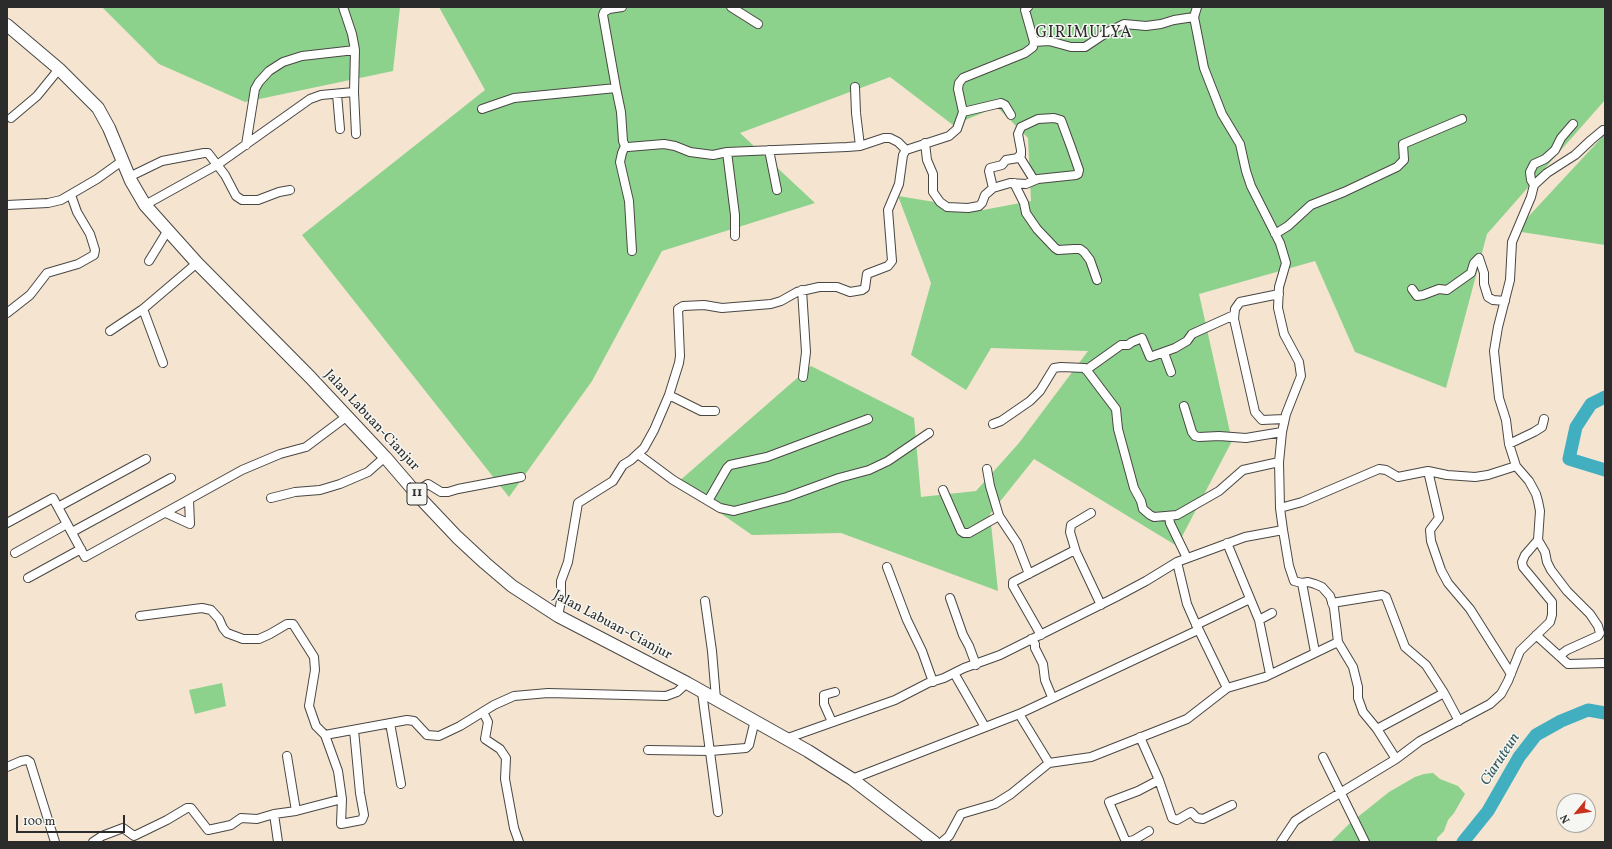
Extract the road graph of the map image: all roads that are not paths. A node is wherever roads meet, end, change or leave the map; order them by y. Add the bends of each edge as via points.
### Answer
1 (343, 7) edge
2 (622, 7) edge
3 (731, 7) edge
4 (1028, 7) edge
5 (1197, 7) edge
6 (1194, 17) junction
7 (758, 24) dead end
8 (7, 25) edge
9 (1034, 42) junction
10 (356, 50) junction
11 (59, 69) junction
12 (855, 87) dead end
13 (616, 88) junction
14 (354, 92) junction
15 (337, 94) junction
16 (482, 109) dead end
17 (963, 112) junction
18 (1011, 116) dead end
19 (11, 118) dead end
20 (1462, 119) dead end
21 (1573, 124) dead end
22 (340, 128) dead end
23 (1605, 130) edge
24 (356, 134) dead end
25 (924, 143) junction
26 (246, 146) junction
27 (625, 146) junction
28 (860, 146) junction
29 (769, 150) junction
30 (906, 150) junction
31 (727, 152) junction
32 (1019, 156) junction
33 (122, 161) junction
34 (217, 165) junction
35 (129, 177) junction
36 (1034, 180) junction
37 (1014, 183) junction
38 (1534, 185) junction
39 (993, 188) junction
40 (290, 190) dead end
41 (777, 190) dead end
42 (71, 195) junction
43 (7, 205) edge
44 (145, 205) junction
45 (168, 230) junction
46 (1275, 234) junction
47 (734, 236) dead end
48 (632, 251) dead end
49 (149, 261) dead end
50 (197, 263) junction
51 (1097, 280) dead end
52 (1412, 289) dead end
53 (802, 290) junction
54 (1279, 294) junction
55 (1505, 301) junction
56 (143, 308) junction
57 (7, 313) edge
58 (1234, 315) junction
59 (110, 331) dead end
60 (1164, 353) junction
61 (162, 363) dead end
62 (1086, 370) junction
63 (1171, 372) dead end
64 (804, 377) dead end
65 (669, 396) junction
66 (1184, 406) dead end
67 (715, 411) dead end
68 (346, 417) junction
69 (868, 419) dead end
70 (1284, 419) junction
71 (1544, 419) dead end
72 (993, 424) dead end
73 (1282, 432) junction
74 (929, 433) dead end
75 (1509, 444) junction
76 (638, 454) junction
77 (385, 457) junction
78 (146, 459) dead end
79 (1279, 462) junction
80 (1516, 466) junction
81 (987, 469) dead end
82 (1428, 471) junction
83 (521, 477) dead end
84 (171, 478) dead end
85 (943, 490) dead end
86 (416, 492) junction
87 (271, 498) dead end
88 (190, 500) junction
89 (708, 501) junction
90 (58, 507) junction
91 (1280, 508) junction
92 (166, 513) junction
93 (1091, 513) dead end
94 (999, 516) junction
95 (1169, 516) junction
96 (7, 523) edge
97 (68, 524) junction
98 (1283, 530) junction
99 (72, 532) junction
100 (1538, 540) junction
101 (1227, 543) junction
102 (81, 549) junction
103 (1075, 550) junction
104 (15, 553) dead end
105 (1187, 558) junction
106 (1177, 562) junction
107 (888, 567) dead end
108 (1029, 574) junction
109 (28, 578) dead end
110 (1302, 583) junction
111 (950, 598) dead end
112 (1250, 599) junction
113 (705, 601) dead end
114 (1332, 603) junction
115 (1101, 604) junction
116 (1272, 613) dead end
117 (140, 616) dead end
118 (558, 616) junction
119 (1259, 620) junction
120 (1197, 627) junction
121 (1536, 634) junction
122 (1041, 635) junction
123 (1031, 639) junction
124 (1338, 642) junction
125 (1315, 652) junction
126 (1559, 656) junction
127 (1605, 663) edge
128 (976, 665) junction
129 (954, 673) junction
130 (1270, 674) junction
131 (1511, 674) junction
132 (933, 682) junction
133 (687, 683) junction
134 (1227, 688) junction
135 (702, 692) junction
136 (835, 692) dead end
137 (1444, 693) junction
138 (1052, 697) junction
139 (716, 699) junction
140 (483, 712) junction
141 (1019, 714) junction
142 (755, 720) junction
143 (1460, 721) junction
144 (832, 722) junction
145 (390, 723) junction
146 (985, 726) junction
147 (1377, 729) junction
148 (354, 730) junction
149 (325, 735) junction
150 (788, 738) junction
151 (1140, 738) junction
152 (648, 750) dead end
153 (710, 751) junction
154 (287, 756) dead end
155 (1323, 757) dead end
156 (1396, 759) junction
157 (1049, 763) junction
158 (7, 768) edge
159 (852, 779) junction
160 (1159, 780) junction
161 (400, 784) dead end
162 (1340, 793) junction
163 (342, 799) junction
164 (1232, 805) dead end
165 (296, 811) junction
166 (718, 812) dead end
167 (274, 814) junction
168 (1149, 831) dead end
169 (55, 842) edge
170 (93, 842) edge
171 (278, 842) edge
172 (519, 842) edge
173 (934, 842) edge
174 (942, 842) edge
175 (1281, 842) edge
176 (1365, 842) edge

1 - 10 street
2 - 13 street via 608,9 603,15
3 - 7 street
4 - 9 street via 1026,10
5 - 6 street
6 - 9 street via 1146,26 1124,24 1085,47 1072,47 1049,41
6 - 46 street via 1200,54 1210,85 1222,114 1240,144 1251,186
8 - 11 highway, Jalan Labuan-Cianjur / 11
9 - 17 street via 1033,47 1025,53 963,78 958,89
10 - 14 street
10 - 26 street via 302,56 283,62 269,71 255,89
11 - 19 street via 37,96
11 - 33 highway, Jalan Labuan-Cianjur / 11 via 98,108
12 - 28 street
13 - 16 street via 514,98
13 - 27 street
14 - 15 street
14 - 24 street
15 - 22 street
15 - 26 street via 310,99
17 - 18 street via 1001,103
17 - 25 street via 957,129 949,136
20 - 46 street via 1403,144 1404,160 1397,167 1311,205
21 - 38 street via 1555,150 1546,159 1534,164 1530,172
23 - 38 street
25 - 30 street
25 - 39 street via 933,174 933,192 942,205 953,208 979,206 985,195
26 - 34 street
27 - 31 street via 633,148 664,144 690,152 713,155
27 - 48 street via 620,162 629,201
28 - 29 street
28 - 30 street via 890,138
29 - 31 street
29 - 41 street
30 - 53 street via 899,184 888,210 892,261 890,264 868,273 867,285 862,290 850,292 830,286
31 - 47 street via 735,215
32 - 36 street
32 - 36 street via 1021,150 1018,134 1021,127 1038,119 1060,120 1079,170 1078,174
32 - 39 street via 990,168
33 - 35 highway, Jalan Labuan-Cianjur / 11
33 - 42 street
34 - 35 street via 208,153 204,152 162,161
34 - 40 street via 236,196 242,200 258,200
34 - 44 street
35 - 44 highway, Jalan Labuan-Cianjur / 11
36 - 37 street via 1026,184
37 - 39 street
37 - 51 street via 1026,213 1036,229 1058,250 1080,249 1084,252 1090,260
38 - 55 street via 1512,242 1510,280
42 - 43 street via 48,203
42 - 57 street via 77,212 90,234 94,254 78,264 47,273 30,295
44 - 45 highway, Jalan Labuan-Cianjur / 11
45 - 49 street
45 - 50 highway, Jalan Labuan-Cianjur / 11
46 - 54 street via 1286,263
50 - 56 street
50 - 68 highway, Jalan Labuan-Cianjur / 11
52 - 55 street via 1417,296 1439,289 1447,290 1471,273 1479,258 1488,297
53 - 64 street via 806,352
53 - 65 street via 772,304 679,308 677,311 680,356
54 - 58 street via 1243,300 1236,306
54 - 70 street via 1278,308 1284,334 1300,368 1299,381
55 - 75 street via 1494,351 1499,398 1506,420
56 - 59 street
56 - 61 street
58 - 60 street via 1192,334 1187,341
58 - 70 street via 1255,412 1262,420
60 - 62 street via 1150,357 1142,338 1128,345 1116,347
60 - 63 street
62 - 72 street via 1054,368 1040,392 1001,421
62 - 95 street via 1116,409 1128,471 1143,509 1150,516
65 - 67 street via 701,411
65 - 76 street via 649,440
66 - 73 street via 1194,436 1246,438
68 - 77 highway, Jalan Labuan-Cianjur / 11
68 - 88 street via 306,447 280,454 242,470
69 - 89 street via 767,457 730,465
70 - 73 street
71 - 75 street via 1542,427
73 - 79 street
74 - 89 street via 888,461 869,470 787,497 734,512
75 - 80 street
76 - 89 street via 673,480
76 - 118 street via 622,465 613,482 578,503 568,559 561,581
77 - 86 highway, Jalan Labuan-Cianjur / 11
77 - 87 street via 368,472 346,482 320,490 295,492
78 - 90 street
79 - 91 street
79 - 95 street via 1243,470 1219,491 1177,516
80 - 82 street via 1488,476 1475,477
80 - 100 street via 1536,494 1540,510
81 - 94 street
82 - 91 street via 1398,477 1379,469 1302,502
82 - 131 street via 1439,518 1430,530 1431,541 1441,570 1448,583 1470,609
83 - 86 street via 448,492 441,492 428,484
84 - 99 street
85 - 94 street via 964,533 969,533
86 - 118 highway, Jalan Labuan-Cianjur / 11 via 485,563 512,586
88 - 92 street
88 - 92 street via 190,524
90 - 96 street via 53,498
90 - 97 street
91 - 98 street
92 - 102 street via 85,557
93 - 103 street via 1071,525 1070,532
94 - 108 street via 1017,543
95 - 105 street
97 - 99 street
97 - 104 street
98 - 101 street
98 - 110 street via 1292,578 1296,583
99 - 102 street
100 - 121 street via 1525,555 1523,567 1552,602 1553,609 1550,622
100 - 126 street via 1551,570 1590,614 1600,633
101 - 105 street
101 - 112 street
102 - 109 street
103 - 108 street
103 - 115 street
105 - 106 street
106 - 115 street
106 - 120 street via 1187,604
107 - 132 street
108 - 122 street via 1015,580 1013,586
110 - 114 street via 1308,582 1322,587 1330,596
110 - 125 street
111 - 128 street
112 - 119 street
112 - 120 street
113 - 139 street
114 - 124 street
114 - 137 street via 1382,595 1386,597 1405,647 1426,665
115 - 122 street
116 - 119 street
117 - 149 street via 206,609 216,614 227,633 244,639 259,638 287,624 293,624 314,657 315,670 309,706 316,726
118 - 133 highway, Jalan Labuan-Cianjur / 11
119 - 130 street
120 - 134 street
120 - 138 street
121 - 126 street
121 - 131 street via 1520,651
122 - 123 street
123 - 128 street
123 - 138 street via 1043,664 1044,680
124 - 125 street
124 - 147 street via 1353,667 1363,712
125 - 130 street
126 - 127 street via 1568,664
128 - 129 street
129 - 132 street
129 - 146 street
130 - 134 street
131 - 143 street via 1501,694 1490,704
132 - 144 street via 895,700
133 - 135 highway, Jalan Labuan-Cianjur / 11
133 - 140 street via 677,692 666,696 526,694 504,699
134 - 151 street via 1187,719
135 - 139 highway, Jalan Labuan-Cianjur / 11
135 - 153 street
136 - 144 street via 824,695 824,704
137 - 143 street
137 - 147 street
138 - 141 street
139 - 142 highway, Jalan Labuan-Cianjur / 11
140 - 145 street via 460,726 434,737 427,735 414,721
140 - 172 street via 488,722 485,739 500,749 506,758 505,779
141 - 146 street
141 - 157 street
142 - 150 highway, Jalan Labuan-Cianjur / 11
142 - 153 street via 747,748
143 - 156 street via 1420,741
144 - 150 street
145 - 148 street
145 - 161 street
146 - 159 street
147 - 156 street
148 - 149 street
148 - 163 street via 364,815 362,820 341,824
149 - 163 street via 338,772
150 - 159 highway, Jalan Labuan-Cianjur / 11
151 - 157 street via 1091,757
151 - 160 street
152 - 153 street
153 - 166 street
154 - 165 street
155 - 162 street
156 - 162 street
157 - 174 street via 995,804 961,814 949,836
158 - 169 street via 21,761 30,762
159 - 173 highway, Jalan Labuan-Cianjur / 11
160 - 164 street via 1172,818 1177,820 1191,812 1197,818 1203,819
160 - 168 street via 1109,802 1126,842
162 - 175 street via 1295,822
162 - 176 street
163 - 165 street
165 - 167 street
167 - 170 street via 257,819 241,818 231,825 208,830 191,808 187,808 134,836 123,828
167 - 171 street

